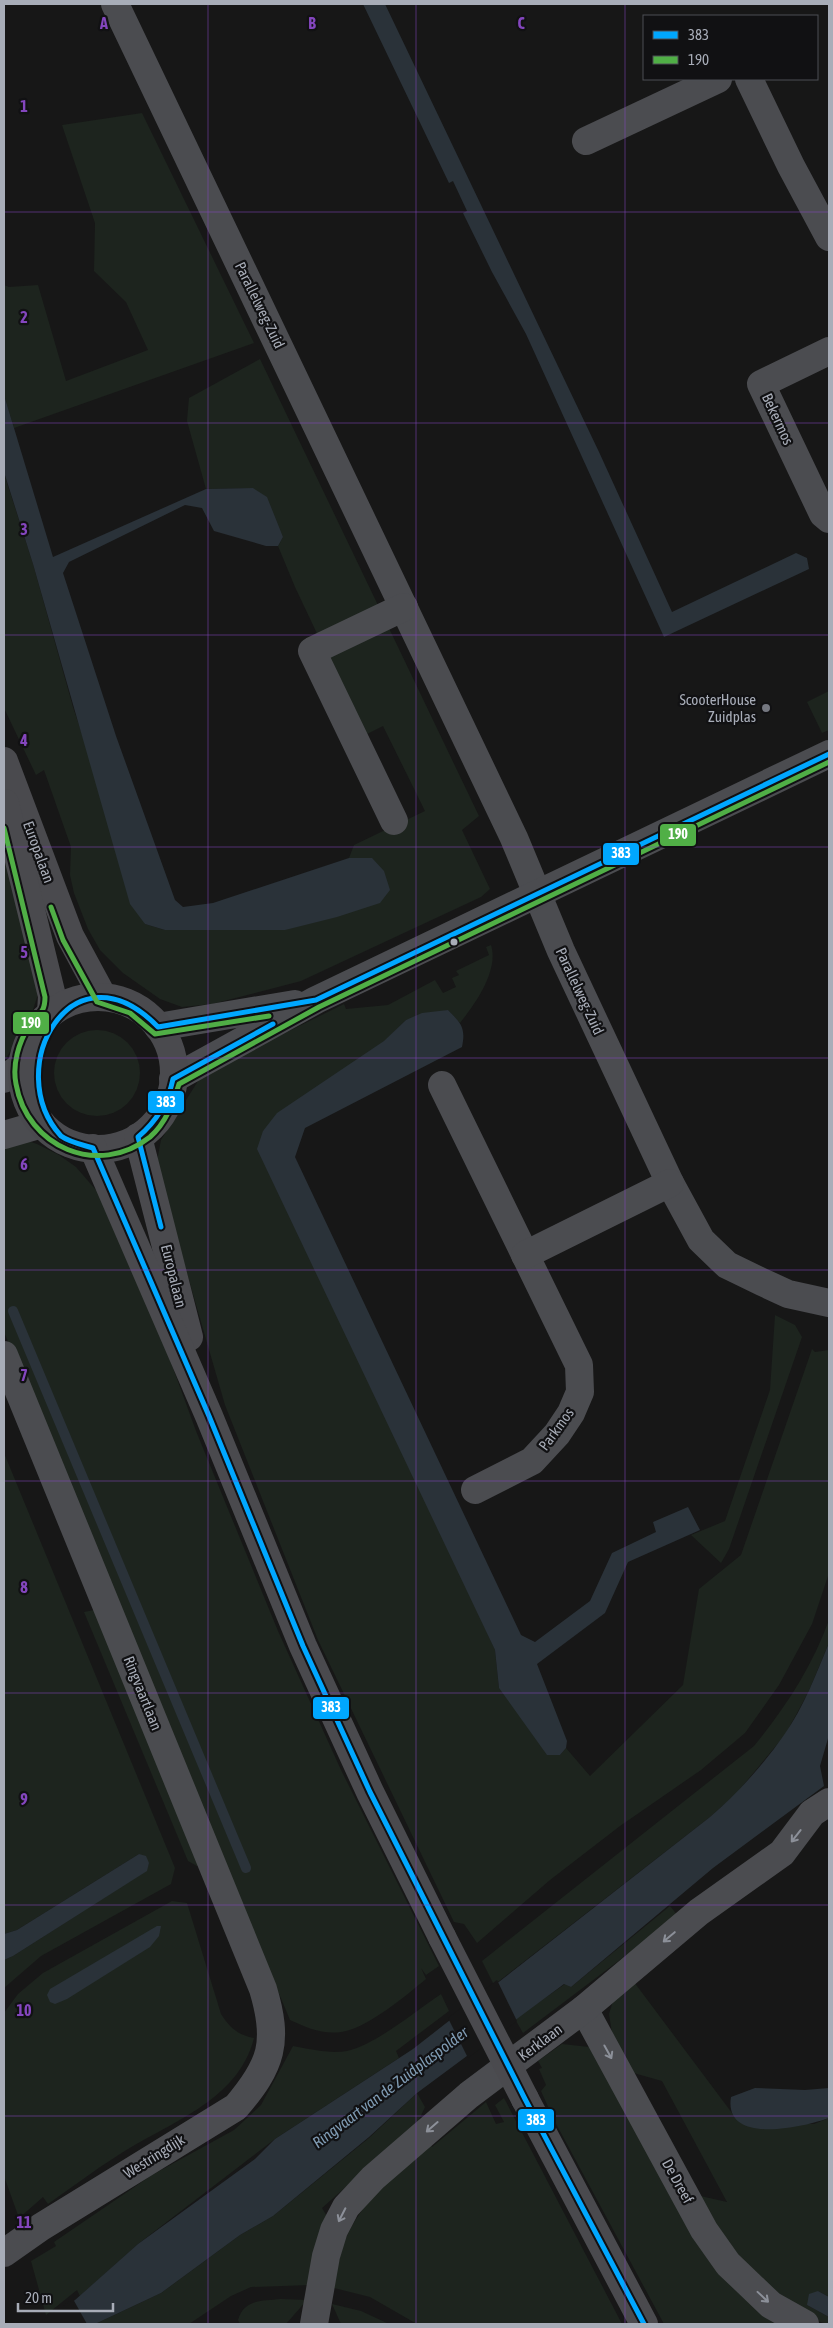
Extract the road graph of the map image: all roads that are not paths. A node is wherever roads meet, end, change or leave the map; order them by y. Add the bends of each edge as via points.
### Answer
1 (115, 4) edge
2 (716, 80) edge
3 (749, 80) edge
4 (586, 141) dead end
5 (829, 237) edge
6 (829, 351) edge
7 (829, 519) edge
8 (404, 607) junction
9 (829, 754) edge
10 (4, 761) edge
11 (4, 797) edge
12 (394, 821) dead end
13 (537, 894) junction
14 (103, 997) junction
15 (316, 1000) junction
16 (51, 1014) junction
17 (158, 1027) junction
18 (13, 1073) edge
19 (173, 1079) junction
20 (442, 1085) dead end
21 (42, 1124) junction
22 (4, 1135) edge
23 (138, 1137) junction
24 (93, 1148) junction
25 (670, 1183) junction
26 (525, 1255) junction
27 (829, 1303) edge
28 (4, 1355) edge
29 (209, 1416) junction
30 (475, 1490) dead end
31 (829, 1802) edge
32 (584, 2009) junction
33 (273, 2034) joint
34 (4, 2253) edge
35 (314, 2324) edge
36 (644, 2324) edge
37 (805, 2324) edge

1 - 8 street, Parallelweg-Zuid
2 - 4 street
3 - 5 street
6 - 7 street, Bekermos via 762,384 823,514
8 - 12 street via 312,651
8 - 13 street, Parallelweg-Zuid via 514,838
9 - 13 street
10 - 14 main road, Europalaan via 70,936
11 - 16 main road, Europalaan via 52,996
13 - 15 street
13 - 25 street, Parallelweg-Zuid
14 - 16 main road via 75,1000
14 - 17 main road via 134,1006
15 - 17 street
15 - 19 street
16 - 18 main road via 31,1037
17 - 19 main road via 171,1052
18 - 21 main road
19 - 23 main road via 171,1093 159,1118
20 - 26 street, Parkmos
21 - 22 street
21 - 24 main road via 65,1141
23 - 24 main road via 124,1144
23 - 29 main road, Europalaan
24 - 29 main road, Europalaan
25 - 26 street
25 - 27 street, Parallelweg-Zuid via 701,1240 727,1265 788,1294
26 - 30 street, Parkmos via 579,1365 580,1392 557,1434 532,1461
28 - 33 street, Ringvaartlaan via 263,1989
29 - 36 main road, Europalaan, bridge via 303,1646 370,1792 525,2099
31 -> 32 street, Kerklaan via 812,1813 782,1853 699,1912
32 -> 35 street, Kerklaan via 469,2095 373,2178 346,2207 326,2256
32 -> 37 street, De Dreef via 704,2230 723,2257 772,2305
33 - 34 street, Westringdijk via 269,2056 255,2085 236,2107

